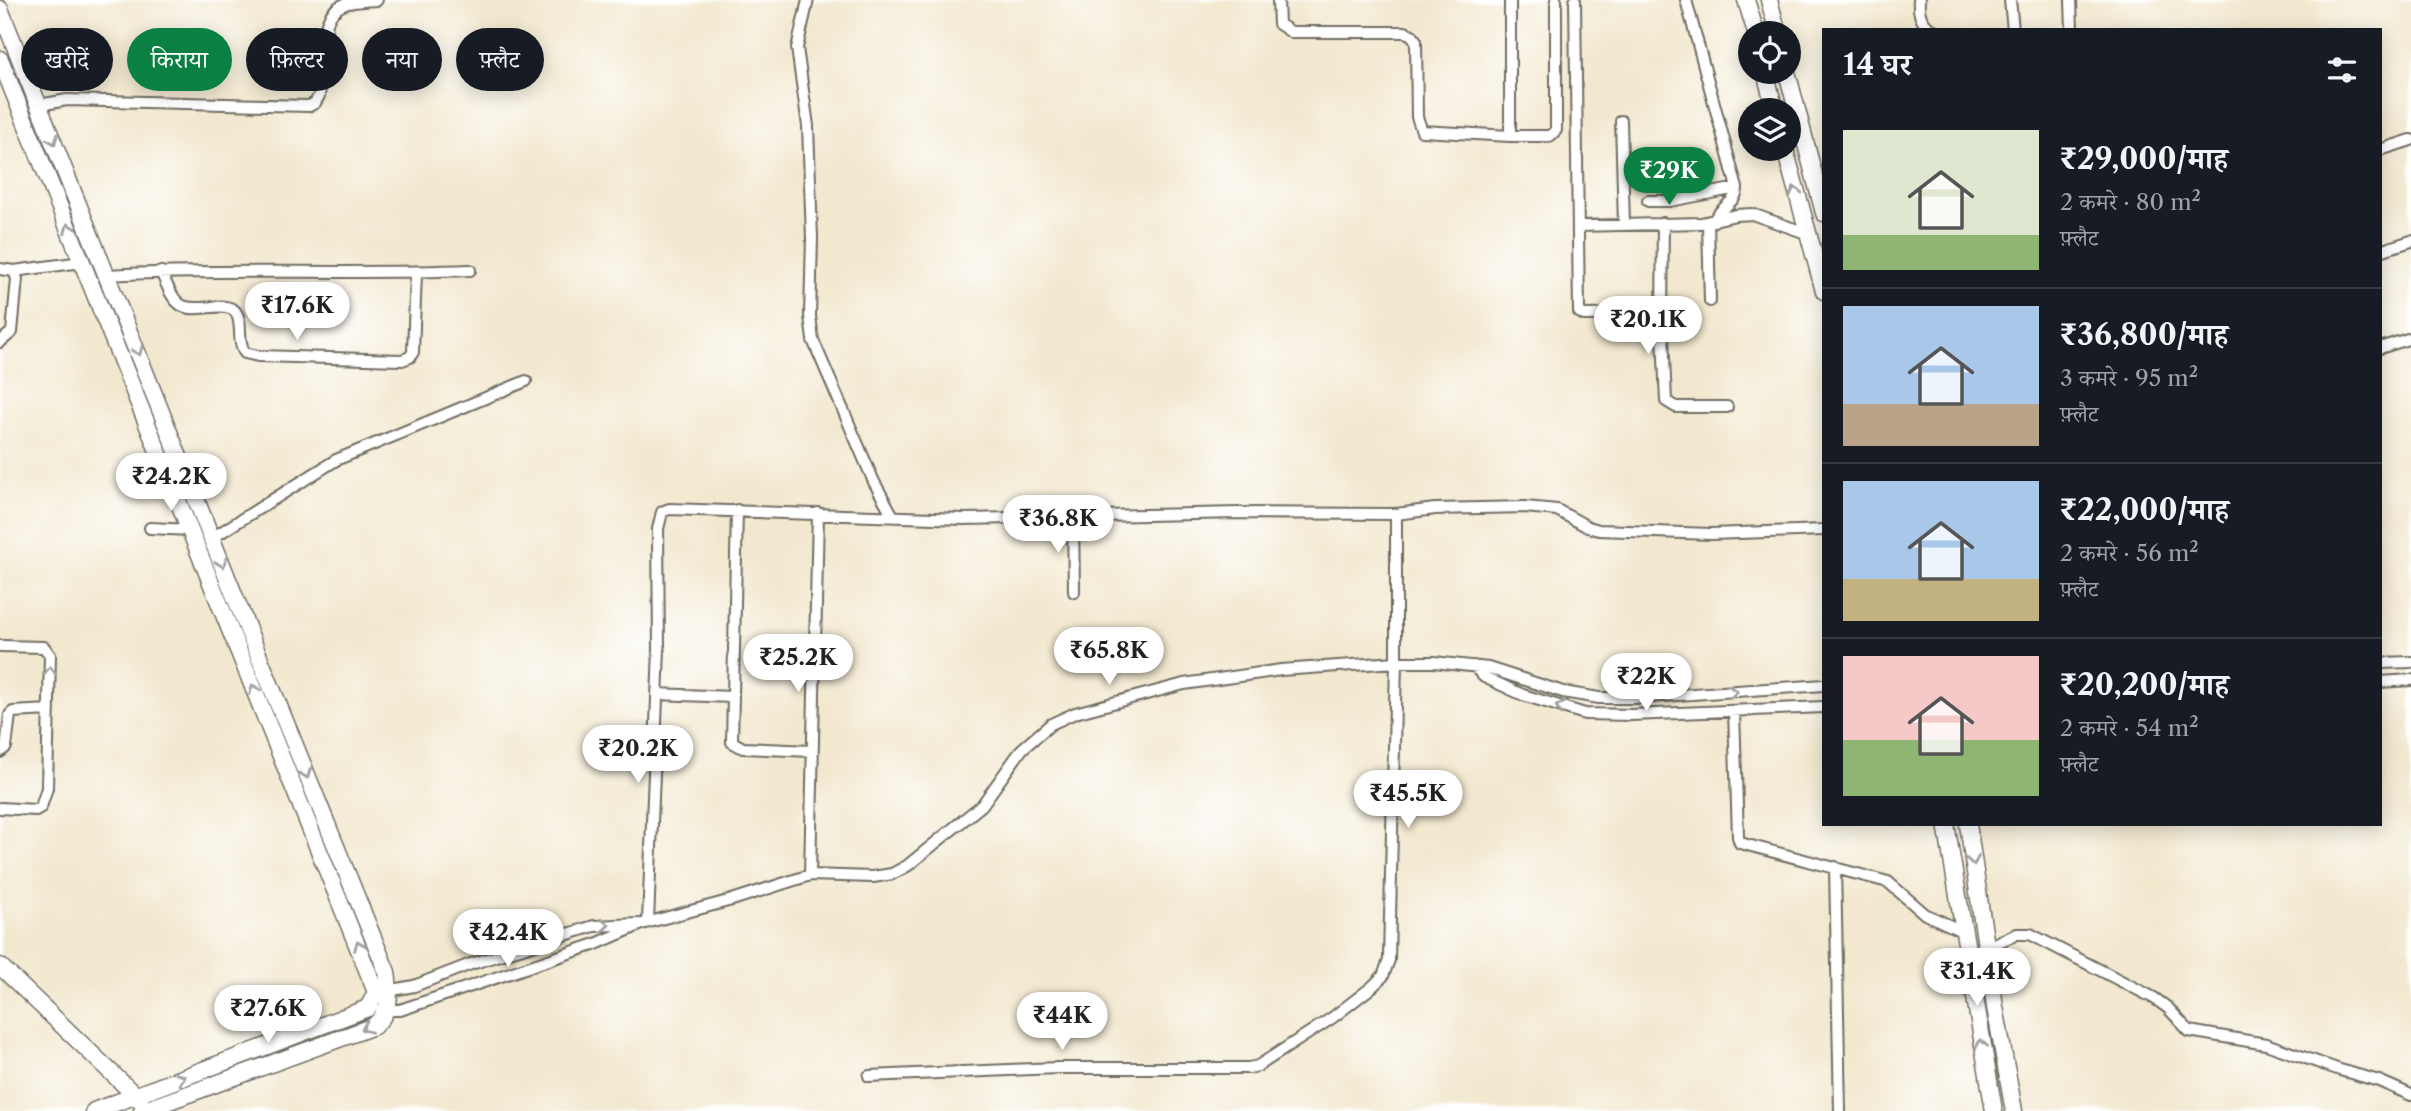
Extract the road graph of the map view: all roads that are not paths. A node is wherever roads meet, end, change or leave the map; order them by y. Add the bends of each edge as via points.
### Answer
1 (377, 0) edge
2 (808, 0) edge
3 (1278, 0) edge
4 (1510, 0) edge
5 (1556, 0) edge
6 (1575, 0) edge
7 (1686, 0) edge
8 (1746, 0) edge
9 (1769, 0) edge
10 (1919, 0) edge
11 (2010, 0) edge
12 (2071, 0) edge
13 (0, 9) edge
14 (1752, 21) edge
15 (1775, 21) edge
16 (1930, 28) edge
17 (2013, 28) edge
18 (2072, 28) edge
19 (0, 59) edge
20 (1790, 84) edge
21 (39, 105) junction
22 (1621, 121) dead end
23 (1510, 136) junction
24 (2411, 140) edge
25 (2382, 149) edge
26 (1788, 161) edge
27 (1737, 188) junction
28 (1647, 201) dead end
29 (1822, 206) edge
30 (1711, 221) junction
31 (1663, 223) junction
32 (1624, 224) junction
33 (1578, 226) junction
34 (1806, 233) junction
35 (2411, 241) edge
36 (2382, 250) edge
37 (82, 262) junction
38 (0, 269) edge
39 (470, 270) dead end
40 (15, 271) junction
41 (161, 272) junction
42 (416, 272) junction
43 (107, 275) junction
44 (1822, 285) edge
45 (1710, 301) dead end
46 (1662, 314) junction
47 (2411, 338) edge
48 (0, 342) edge
49 (2382, 347) edge
50 (526, 382) dead end
51 (1727, 407) dead end
52 (737, 510) junction
53 (818, 513) junction
54 (1395, 514) junction
55 (893, 516) junction
56 (1073, 517) junction
57 (150, 527) dead end
58 (190, 530) junction
59 (1822, 530) edge
60 (212, 538) junction
61 (1074, 592) dead end
62 (0, 646) edge
63 (1396, 662) junction
64 (2411, 662) edge
65 (2382, 663) edge
66 (1474, 666) junction
67 (2411, 680) edge
68 (2382, 682) edge
69 (1822, 685) edge
70 (657, 694) junction
71 (732, 697) junction
72 (1822, 706) edge
73 (49, 710) junction
74 (1734, 711) junction
75 (812, 751) junction
76 (0, 752) edge
77 (0, 808) edge
78 (1946, 826) edge
79 (1968, 826) edge
80 (1835, 867) junction
81 (810, 875) junction
82 (645, 923) junction
83 (1964, 932) junction
84 (551, 938) junction
85 (1987, 947) junction
86 (493, 957) junction
87 (557, 957) junction
88 (0, 967) edge
89 (449, 973) junction
90 (500, 975) junction
91 (453, 991) junction
92 (383, 992) junction
93 (368, 1008) junction
94 (387, 1011) junction
95 (869, 1076) dead end
96 (2411, 1096) edge
97 (145, 1107) edge
98 (94, 1111) edge
99 (1840, 1111) edge
100 (1994, 1111) edge
101 (2014, 1111) edge

1 - 21 street via 344,2 330,13 319,96 309,106 67,100
2 - 55 street via 797,48 808,126 813,340
3 - 23 street via 1279,24 1291,32 1412,35 1416,41 1417,117 1422,131
4 - 23 street
5 - 23 street via 1556,130 1550,136
6 - 33 street
7 - 27 street
8 - 14 street
9 - 15 street
10 - 16 street via 1922,20
11 - 17 street
12 - 18 street
13 - 21 street
37 -> 19 street
20 - 29 street
21 -> 43 street
22 - 32 street
24 - 25 street
34 -> 26 street
27 - 28 street
27 - 30 street via 1735,198
30 - 31 street
30 - 34 street via 1752,214
30 - 45 street
31 - 32 street
31 - 46 street
32 - 33 street
33 - 46 street via 1580,314
34 - 44 street
35 - 36 street
37 - 40 street
37 - 58 street
38 - 40 street
39 - 42 street
40 - 48 street via 12,332
41 - 42 street
41 - 42 street via 181,305 226,307 235,312 241,348 249,355 402,360 413,352
41 - 43 street
43 -> 60 street
46 - 51 street via 1666,401 1676,407
47 - 49 street
50 - 60 street via 337,460
52 - 53 street
52 - 70 street via 662,512 658,529
52 - 71 street
53 - 55 street
53 - 75 street
54 - 56 street
54 - 59 street via 1543,508 1558,510 1599,530 1711,534
54 - 63 street
55 - 56 street
56 - 61 street
57 - 58 street
92 -> 58 street
60 -> 92 street via 387,972
73 -> 62 street via 48,650
63 - 66 street
63 - 81 street via 1281,670 1184,684 1075,712 1051,724 1022,749 982,805 906,866 873,877
63 - 95 street via 1389,960 1372,987 1311,1032 1249,1068 1058,1068
64 - 65 street
66 -> 69 street via 1599,698
74 -> 66 street via 1585,714 1523,695 1484,677
67 - 68 street
70 - 71 street
70 - 82 street
71 - 75 street via 731,737 737,746
72 - 74 street
73 - 76 street via 13,712 6,747
73 - 77 street via 47,788 41,807
74 - 80 street via 1739,841
75 - 81 street
78 - 83 street
79 -> 85 street
80 - 83 street via 1894,884 1925,914
80 - 99 street
81 - 82 street
84 -> 82 street via 594,926
82 - 87 street
100 -> 83 street
84 - 86 street
84 - 87 street
85 - 96 street via 2017,934 2030,934 2154,998 2189,1031 2266,1044
85 - 101 street
86 - 89 street
86 - 90 street
87 - 90 street
88 - 97 street
89 - 91 street
89 - 92 street
90 - 91 street
91 - 94 street
92 - 93 street
92 - 94 street
93 - 94 street
97 -> 93 street
94 -> 97 street via 374,1026
97 - 98 street

